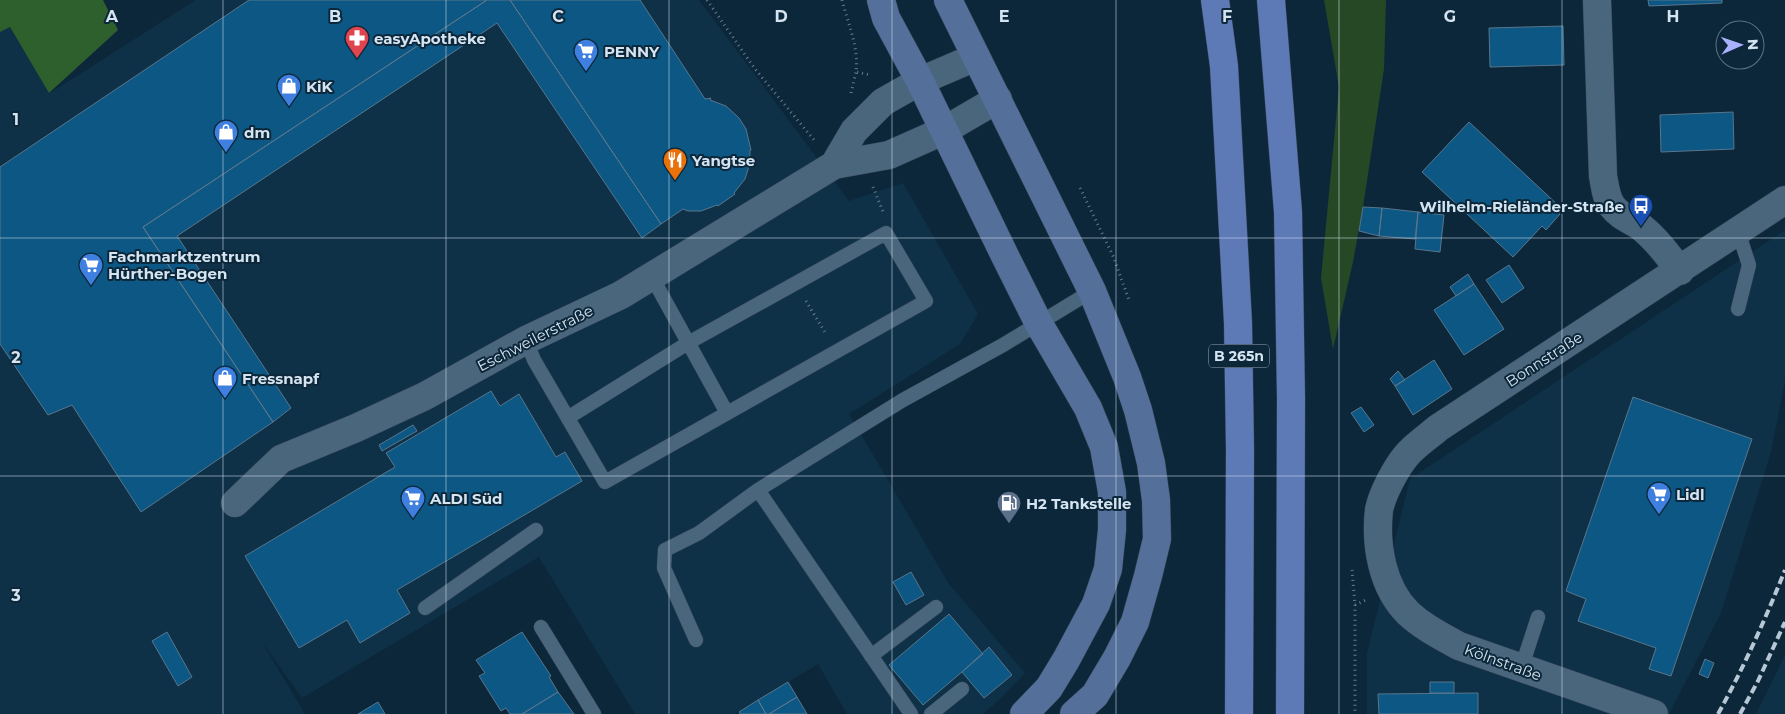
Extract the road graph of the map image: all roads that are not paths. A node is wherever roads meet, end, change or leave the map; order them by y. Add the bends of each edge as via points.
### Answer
1 (881, 0) edge
2 (948, 0) edge
3 (1215, 0) edge
4 (1271, 0) edge
5 (1598, 0) edge
6 (976, 57) junction
7 (920, 81) junction
8 (998, 99) junction
9 (943, 131) junction
10 (834, 165) junction
11 (1785, 200) edge
12 (1738, 231) junction
13 (1680, 271) junction
14 (652, 277) junction
15 (1092, 292) junction
16 (1738, 309) dead end
17 (1039, 324) junction
18 (526, 340) junction
19 (688, 343) junction
20 (727, 413) junction
21 (569, 417) junction
22 (758, 490) junction
23 (234, 503) dead end
24 (536, 530) dead end
25 (1383, 569) joint
26 (936, 607) dead end
27 (425, 608) dead end
28 (1538, 617) dead end
29 (541, 627) dead end
30 (696, 640) dead end
31 (871, 656) junction
32 (1521, 669) junction
33 (962, 689) dead end
34 (594, 714) edge
35 (910, 714) edge
36 (931, 714) edge
37 (1024, 714) edge
38 (1074, 714) edge
39 (1239, 714) edge
40 (1290, 714) edge
41 (1654, 714) edge

1 - 7 main road via 886,18
2 - 6 main road
3 - 39 main road, B 265n via 1224,66 1238,323
4 - 40 main road, B 265n via 1288,212
5 - 13 street via 1606,194 1612,207 1664,249
6 - 7 street, Eschweilerstraße
6 - 8 main road
7 - 9 main road
7 - 10 street, Eschweilerstraße via 883,102 854,130
8 - 9 street, Eschweilerstraße
8 - 15 main road
9 - 10 street, Eschweilerstraße via 889,155
9 - 17 main road
10 - 14 street, Eschweilerstraße
11 - 12 street, Bonnstraße
12 - 13 street, Bonnstraße
12 - 16 lane via 1749,265
13 - 25 street, Bonnstraße via 1438,428 1407,455 1380,508 1378,539
14 - 18 street, Eschweilerstraße
14 - 19 lane
15 - 17 lane
15 - 38 main road via 1122,362 1152,463 1156,539 1135,622 1095,695
17 - 22 lane via 903,400
17 - 37 main road via 1088,408 1104,447 1112,492 1112,530 1108,569 1096,604 1053,681
18 - 21 lane via 534,360
18 - 23 street, Eschweilerstraße via 425,396 281,459
19 - 20 lane
19 - 20 lane via 886,233 926,301
19 - 21 lane
20 - 21 lane via 605,482
22 - 30 lane via 700,533 665,550 664,568
22 - 31 lane
24 - 27 lane
25 - 32 street, Kölnstraße via 1391,590 1407,612 1430,631 1459,646
26 - 31 lane
28 - 32 lane
29 - 34 lane
31 - 35 lane
32 - 41 street, Kölnstraße
33 - 36 lane

